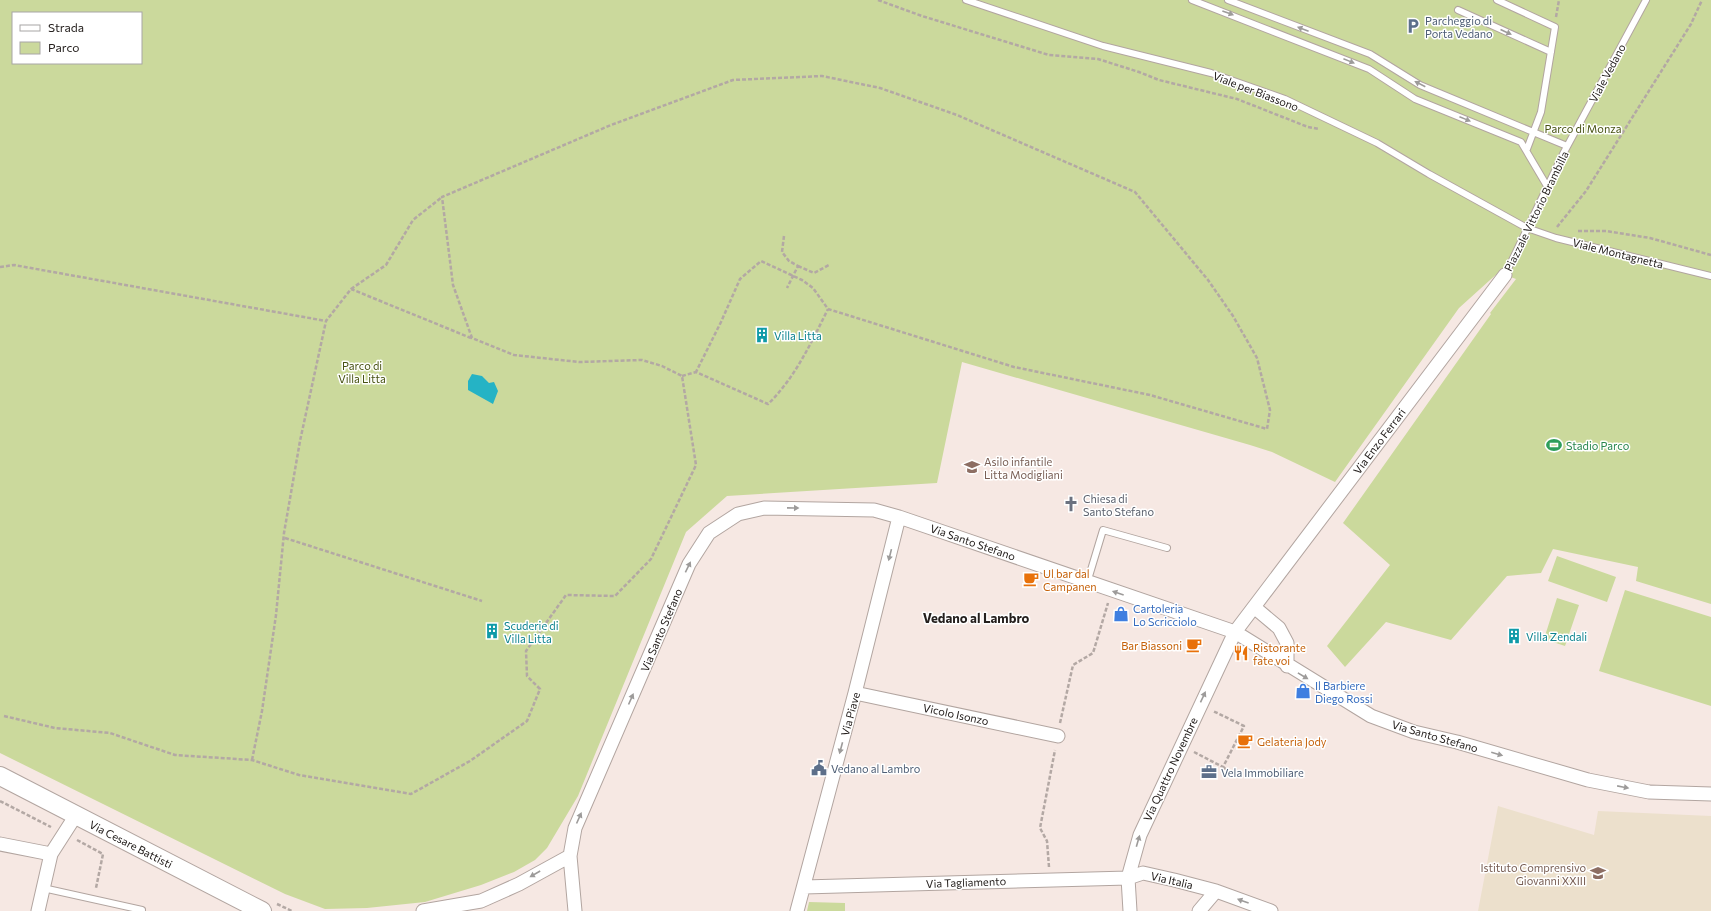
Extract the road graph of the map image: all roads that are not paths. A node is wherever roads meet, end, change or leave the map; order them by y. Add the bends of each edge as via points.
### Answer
1 (966, 0) edge
2 (1192, 0) edge
3 (1228, 0) edge
4 (1497, 0) edge
5 (1646, 0) edge
6 (1458, 10) dead end
7 (1551, 52) junction
8 (1534, 132) junction
9 (1567, 146) junction
10 (1527, 150) junction
11 (1547, 186) junction
12 (1527, 228) junction
13 (1505, 275) joint
14 (1711, 276) edge
15 (899, 517) junction
16 (1167, 548) dead end
17 (1087, 582) junction
18 (1254, 607) junction
19 (1235, 632) junction
20 (1286, 666) junction
21 (855, 693) junction
22 (1058, 736) road end
23 (0, 776) edge
24 (1711, 794) edge
25 (76, 815) junction
26 (0, 844) edge
27 (51, 854) junction
28 (570, 856) junction
29 (1128, 878) junction
30 (804, 887) junction
31 (43, 888) junction
32 (1216, 891) junction
33 (142, 910) dead end
34 (38, 911) edge
35 (262, 911) edge
36 (423, 911) edge
37 (575, 911) edge
38 (797, 911) edge
39 (1130, 911) edge
40 (1199, 911) edge
41 (1271, 911) edge

1 - 12 lane, Viale per Biassono via 1103,46 1211,73 1285,100 1377,143
2 -> 10 lane via 1369,69 1415,99 1521,142
8 -> 3 lane via 1420,85 1370,54
4 - 7 lane via 1555,28
5 - 9 lane, Viale Vedano
6 -> 7 lane
7 - 8 lane via 1541,112
8 - 9 lane
8 - 10 lane
9 - 11 lane, Piazzale Vittorio Brambilla
10 - 11 lane
11 - 12 lane, Piazzale Vittorio Brambilla
12 - 13 lane, Piazzale Vittorio Brambilla
12 - 14 lane, Viale Montagnetta via 1556,238
13 - 18 street, Via Enzo Ferrari
15 - 17 street, Via Santo Stefano
15 -> 21 street, Via Piave
28 -> 15 street, Via Santo Stefano via 575,828 689,564 709,533 738,514 764,508 874,510
16 - 17 lane via 1102,530
19 -> 17 street, Via Santo Stefano
18 - 19 street, Via Enzo Ferrari
18 - 20 street via 1279,628 1287,643
19 - 20 street, Via Santo Stefano
29 -> 19 street, Via Quattro Novembre via 1140,835
20 -> 24 street, Via Santo Stefano via 1371,716 1414,732 1596,781 1649,792
21 - 22 street, Vicolo Isonzo
21 -> 30 street, Via Piave
23 - 25 main road, Via Cesare Battisti
25 - 27 street
25 - 35 main road, Via Cesare Battisti
26 - 27 street
27 - 31 street
28 -> 36 street via 481,901
28 - 37 street, Via Santo Stefano
29 - 30 street, Via Tagliamento
29 - 32 street, Via Italia via 1143,874
29 - 39 street, Via Quattro Novembre
30 - 38 street, Via Piave
31 - 33 lane
31 - 34 street
32 - 40 street
41 -> 32 street, Via Italia

